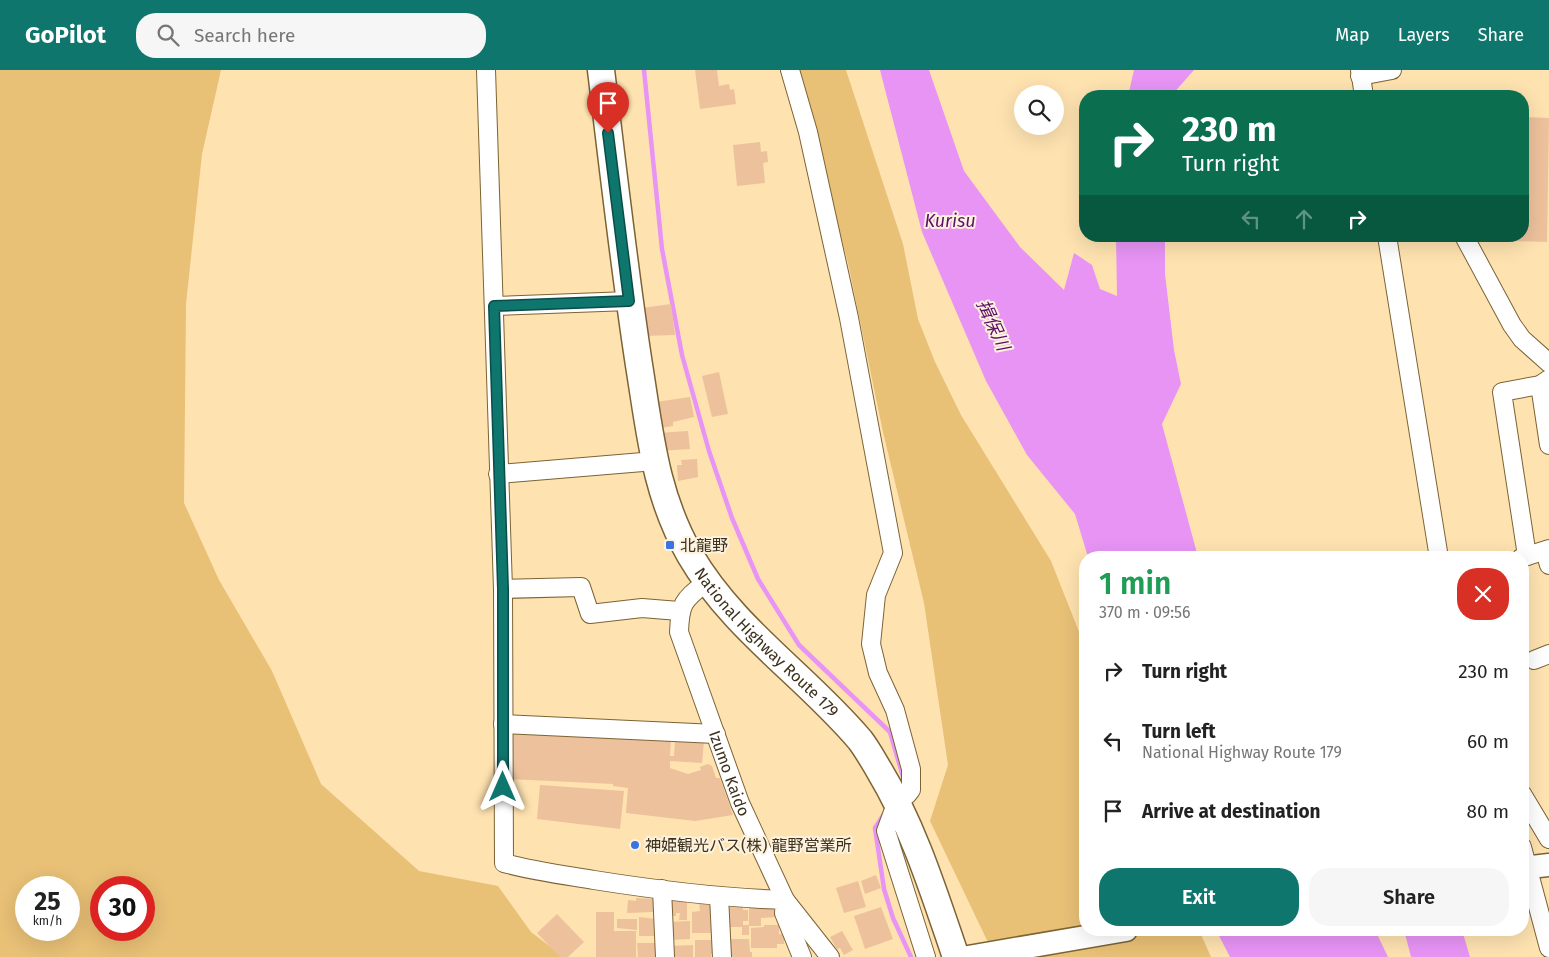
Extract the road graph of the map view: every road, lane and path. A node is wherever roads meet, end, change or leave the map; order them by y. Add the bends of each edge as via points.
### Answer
1 (486, 70) edge
2 (601, 70) edge
3 (790, 70) edge
4 (1392, 70) edge
5 (1360, 73) edge
6 (1363, 90) edge
7 (1387, 242) edge
8 (1467, 242) edge
9 (629, 301) junction
10 (494, 306) junction
11 (1549, 363) edge
12 (1544, 382) edge
13 (1549, 445) edge
14 (654, 461) junction
15 (498, 474) junction
16 (1438, 551) edge
17 (1523, 551) edge
18 (1548, 555) edge
19 (1529, 557) edge
20 (706, 582) junction
21 (503, 589) junction
22 (679, 611) junction
23 (503, 724) junction
24 (716, 734) junction
25 (907, 795) dead end
26 (1529, 806) edge
27 (893, 812) dead end
28 (1549, 839) edge
29 (1530, 862) edge
30 (662, 889) junction
31 (719, 896) junction
32 (785, 900) junction
33 (1089, 936) edge
34 (1549, 948) edge
35 (665, 957) edge
36 (722, 957) edge
37 (802, 957) edge
38 (830, 957) edge
39 (926, 957) edge
40 (956, 957) edge
41 (968, 957) edge

1 - 10 street
2 - 9 highway, National Highway Route 179
3 - 25 street via 808,132 849,318 893,553 876,595 871,644 878,673 895,710 911,769 911,790
4 - 5 street
5 - 6 street
7 - 16 street
8 - 11 street via 1512,325 1522,339
9 - 10 street
9 - 14 highway, National Highway Route 179
10 - 15 street
12 - 13 street
12 - 17 street via 1502,392
14 - 15 street
14 - 20 highway, National Highway Route 179 via 669,513
15 - 21 street
18 - 19 street
20 - 22 street via 688,597
20 - 40 highway, National Highway Route 179 via 737,619 861,742 909,826
21 - 22 street via 581,587 590,614 642,608
21 - 23 street
22 - 24 street, Izumo Kaido via 679,632
23 - 24 street
23 - 30 street via 504,862 526,869
24 - 32 street, Izumo Kaido via 740,803
26 - 28 street
27 - 39 street via 886,831
29 - 34 street
30 - 31 street
30 - 35 street
31 - 32 street
31 - 36 street
32 - 37 street via 784,914
32 - 38 street, Izumo Kaido
33 - 41 main road

